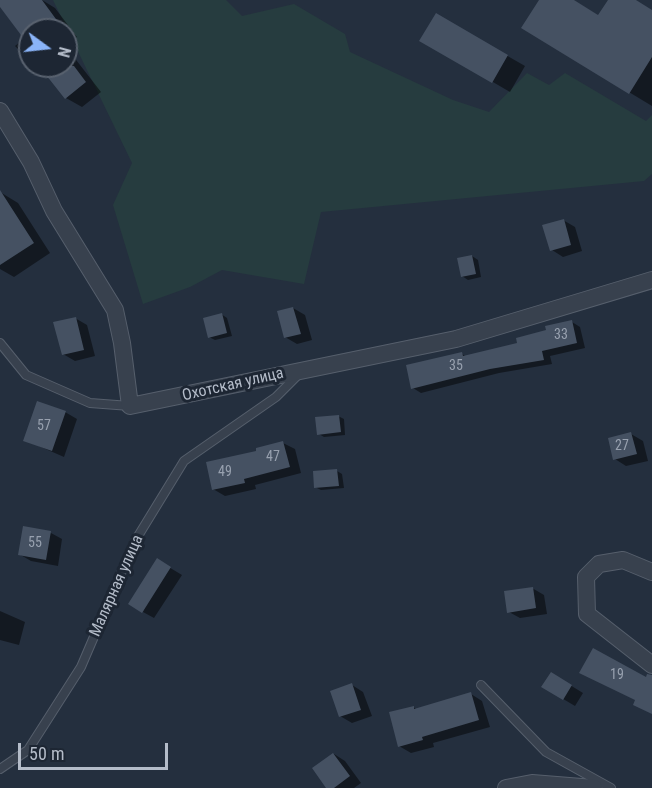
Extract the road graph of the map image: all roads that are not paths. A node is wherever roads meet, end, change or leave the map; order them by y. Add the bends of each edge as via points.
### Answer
1 (0, 111) edge
2 (652, 280) edge
3 (0, 343) edge
4 (304, 369) junction
5 (130, 406) junction
6 (652, 572) edge
7 (652, 665) edge
8 (481, 685) dead end
9 (0, 769) edge
10 (506, 788) edge
11 (594, 788) edge
12 (610, 788) edge

1 - 5 street via 54,211 115,310
2 - 4 street, Охотская улица via 456,339
3 - 5 lane via 26,375 90,403
4 - 5 street, Охотская улица
4 - 9 lane, Малярная улица via 276,397 184,461 135,541 81,667 28,750
6 - 7 street via 623,560 599,564 586,577 586,614
8 - 12 lane via 546,752
10 - 11 street via 532,783

